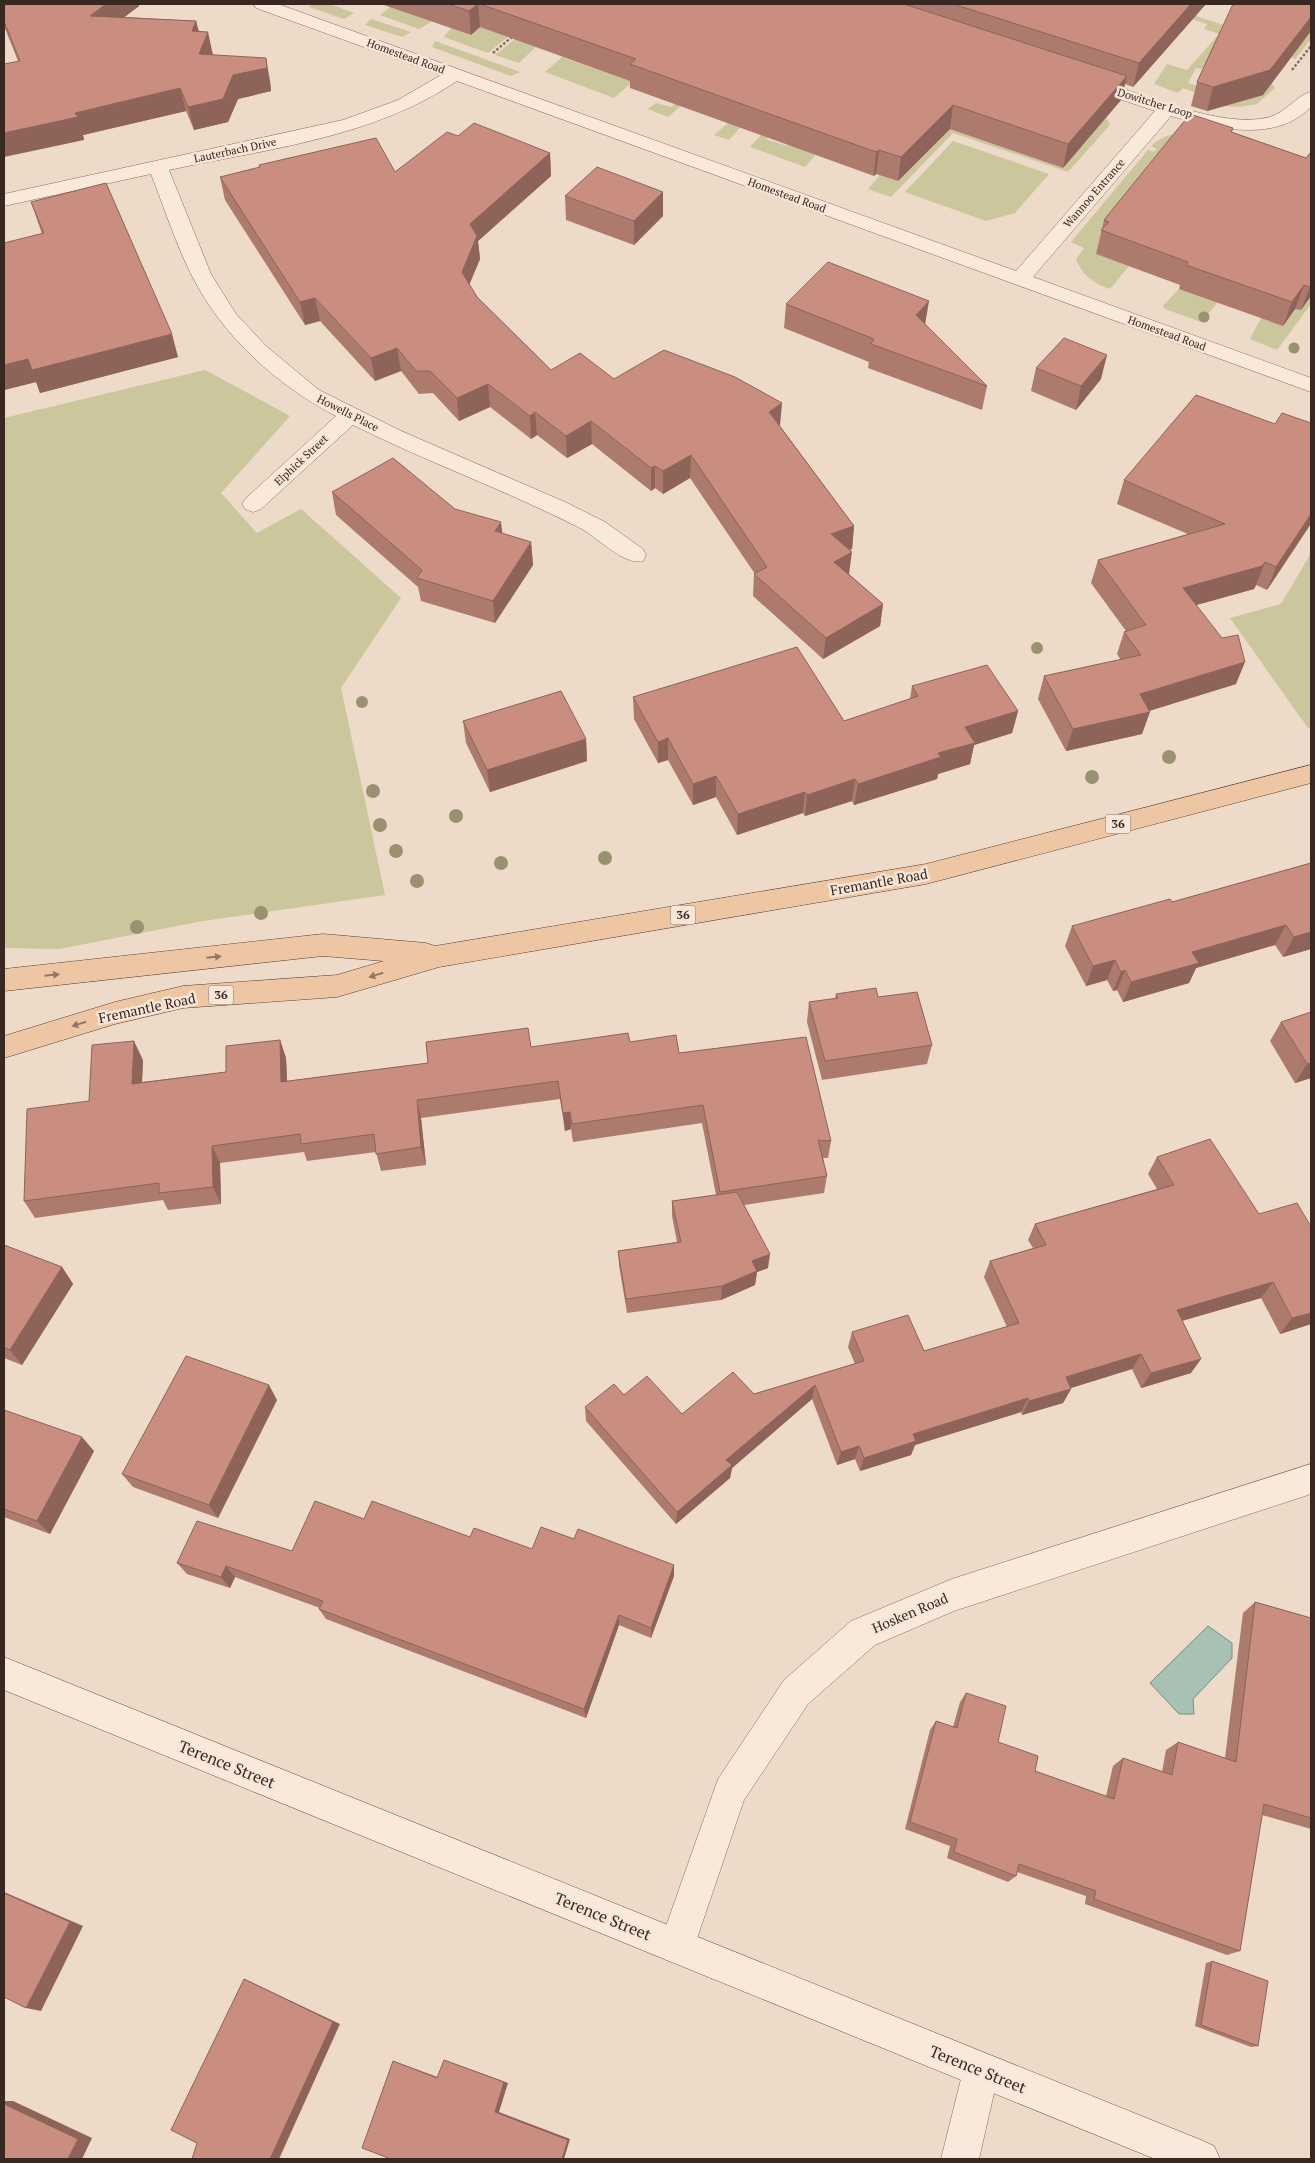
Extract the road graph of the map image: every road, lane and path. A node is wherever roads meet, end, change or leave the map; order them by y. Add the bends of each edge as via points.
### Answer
1 (262, 4) edge
2 (517, 33) edge
3 (488, 57) dead end
4 (456, 74) junction
5 (1071, 76) edge
6 (1311, 98) edge
7 (1168, 108) junction
8 (158, 167) junction
9 (4, 200) edge
10 (1020, 279) junction
11 (1311, 385) edge
12 (350, 416) junction
13 (253, 504) dead end
14 (635, 555) dead end
15 (1311, 774) edge
16 (440, 956) junction
17 (4, 980) edge
18 (4, 1047) edge
19 (1311, 1479) edge
20 (4, 1673) edge
21 (677, 1946) junction
22 (981, 2071) junction
23 (960, 2159) edge
24 (1201, 2159) edge

1 - 4 street, Homestead Road
2 - 3 path
4 - 8 street, Lauterbach Drive via 435,90 383,115
4 - 10 street, Homestead Road
5 - 7 street, Dowitcher Loop
6 - 7 street, Dowitcher Loop via 1291,116 1250,126 1214,121
7 - 10 street, Wannoo Entrance
8 - 9 street, Lauterbach Drive
8 - 12 street, Howells Place via 201,274 228,318 260,351 312,395
10 - 11 street, Homestead Road
12 - 13 street, Elphick Street
12 - 14 street, Howells Place via 557,507 596,527
15 - 16 main road, Fremantle Road / 36 via 926,874
17 -> 16 main road, Fremantle Road / 36 via 323,945
16 -> 18 main road, Fremantle Road / 36 via 337,986 183,998 115,1013
19 - 21 street, Hosken Road via 952,1595 863,1634 796,1692 730,1791
20 - 21 street, Terence Street
21 - 22 street, Terence Street
22 - 23 street
22 - 24 street, Terence Street

